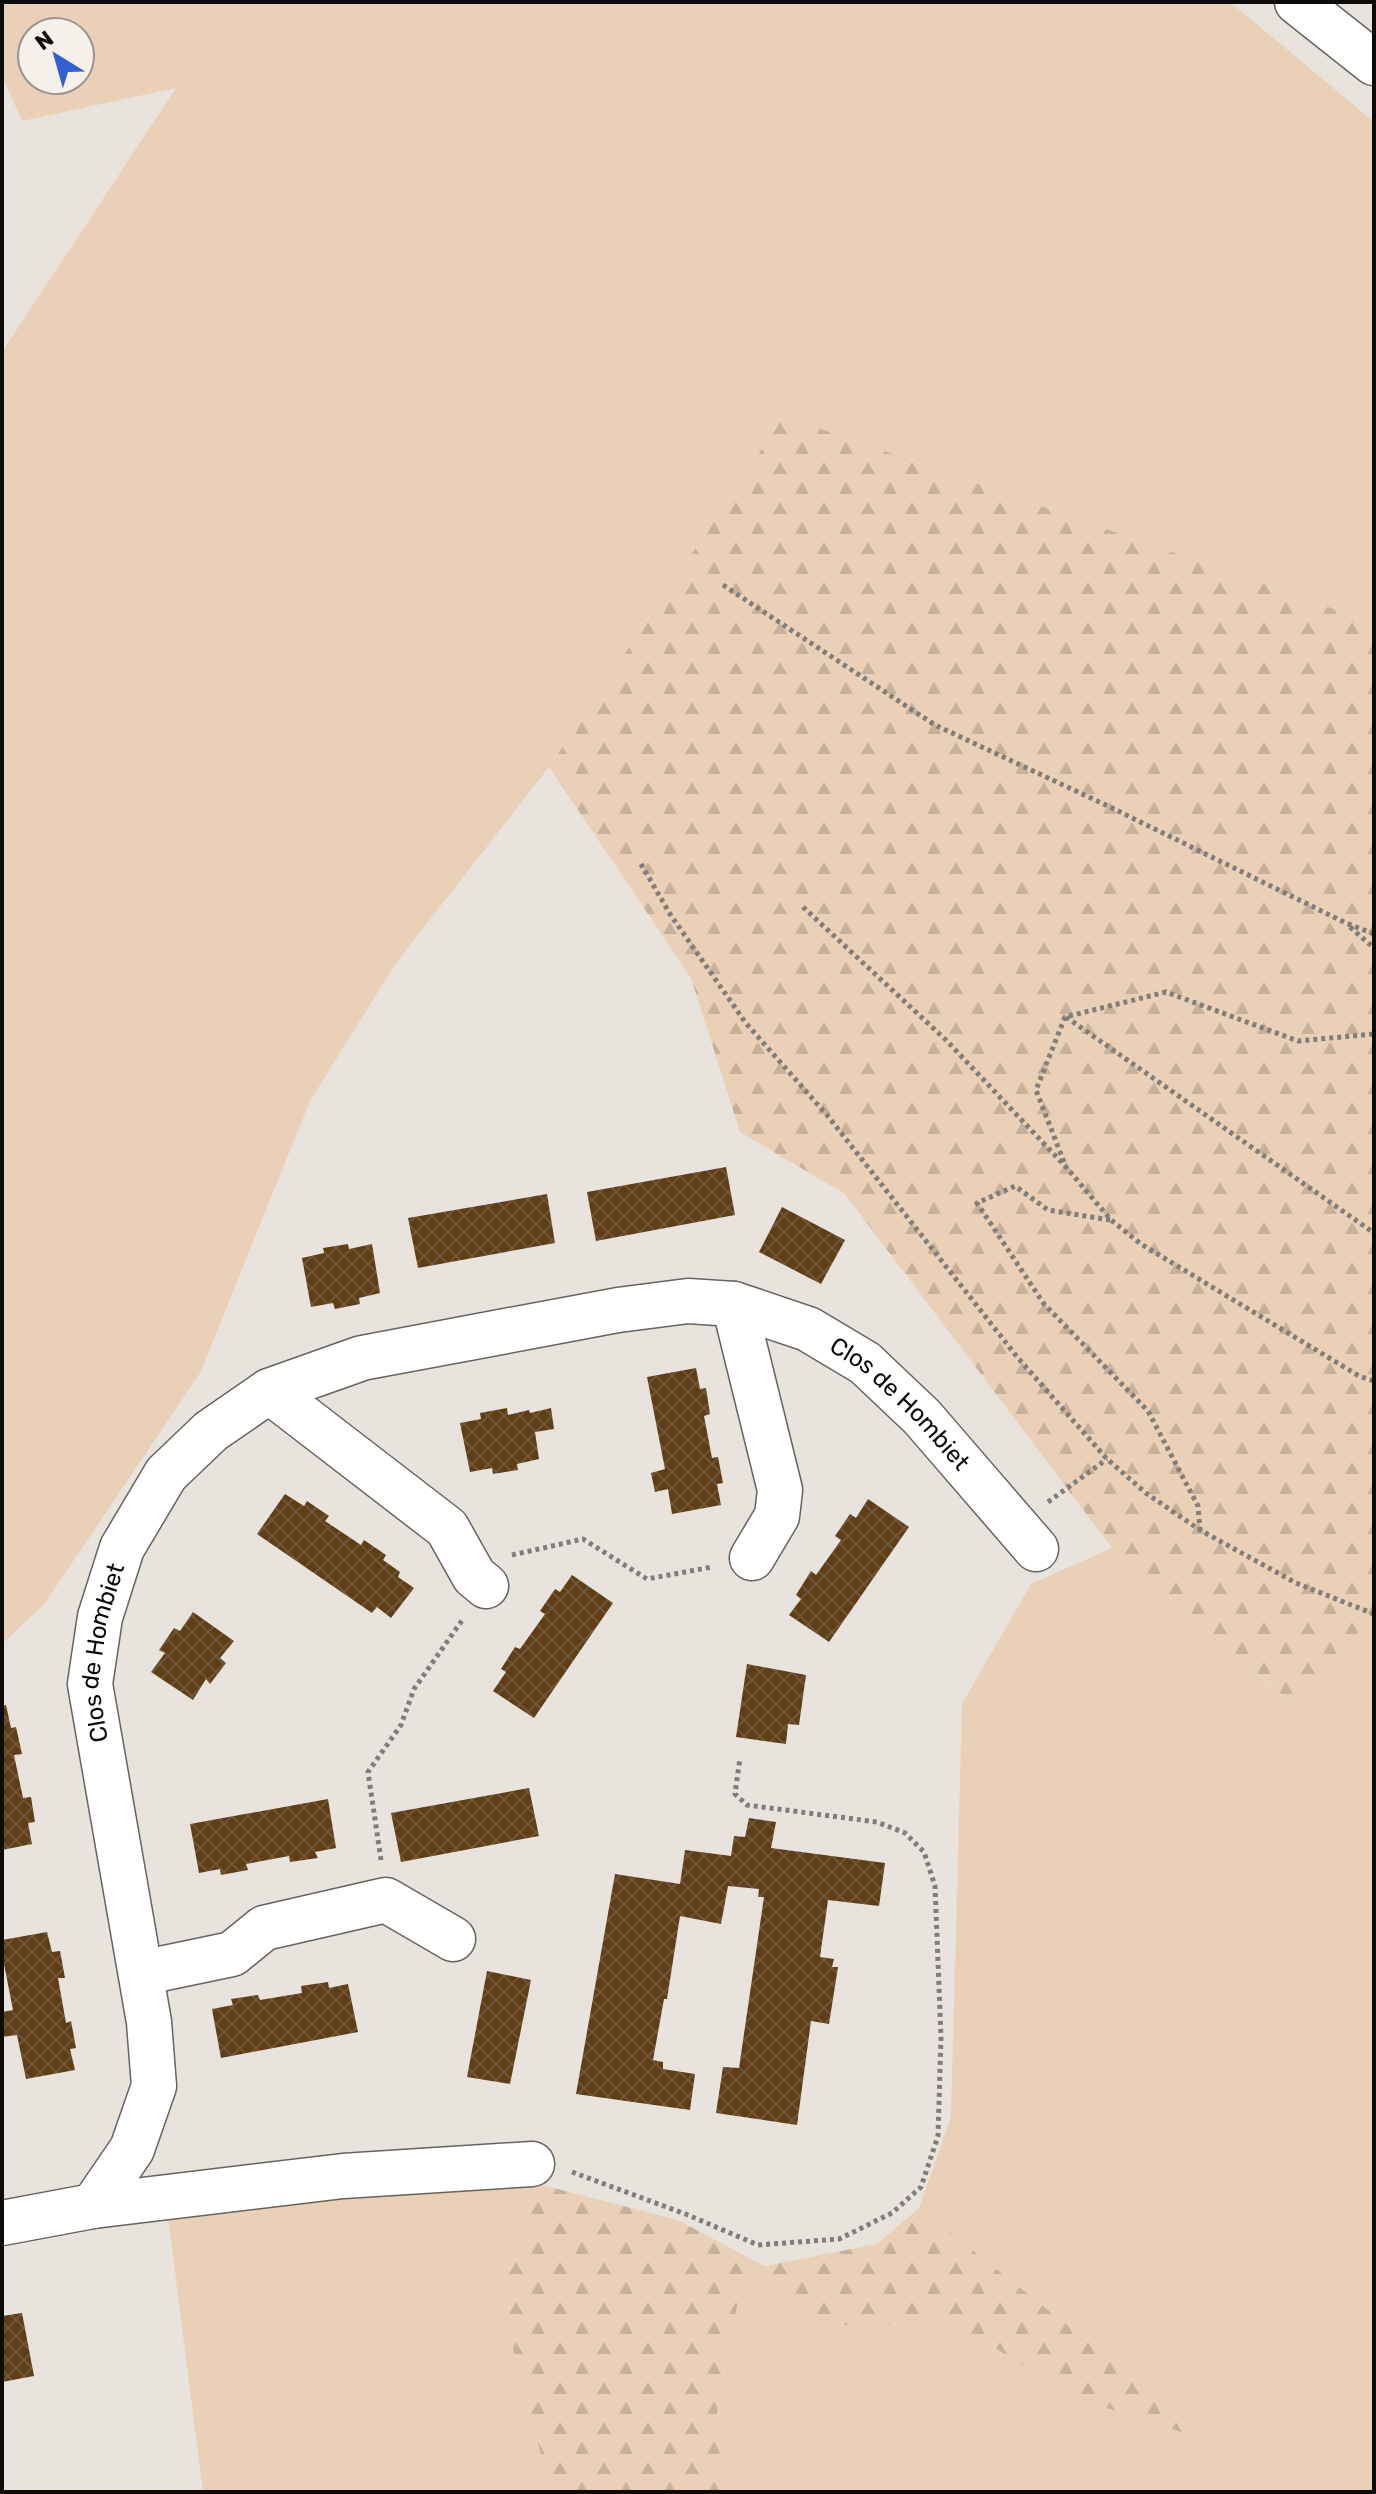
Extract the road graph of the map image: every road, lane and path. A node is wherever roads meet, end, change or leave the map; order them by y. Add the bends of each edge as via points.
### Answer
1 (1297, 2) edge
2 (1374, 63) edge
3 (723, 585) dead end
4 (641, 864) dead end
5 (803, 907) dead end
6 (1346, 923) junction
7 (1374, 934) edge
8 (1374, 948) edge
9 (1065, 1017) junction
10 (1374, 1034) edge
11 (1066, 1167) junction
12 (1111, 1220) junction
13 (1374, 1233) edge
14 (734, 1304) junction
15 (1374, 1381) edge
16 (269, 1391) junction
17 (1107, 1459) junction
18 (1200, 1530) junction
19 (1026, 1537) joint
20 (752, 1558) joint
21 (486, 1586) junction
22 (1374, 1614) edge
23 (740, 1758) dead end
24 (386, 1900) junction
25 (453, 1939) dead end
26 (141, 1973) junction
27 (532, 2164) joint
28 (93, 2206) junction
29 (2, 2223) edge

1 - 2 street
3 - 6 path via 935,725
4 - 17 path via 745,1022 827,1115 1018,1358
5 - 11 path via 946,1040
6 - 7 path
6 - 8 path
9 - 10 path via 1166,992 1298,1041
9 - 11 path via 1036,1090
9 - 13 path
11 - 12 path
12 - 15 path via 1155,1252
12 - 18 path via 1048,1210 1015,1186 977,1203 1044,1304 1148,1411 1198,1506
14 - 16 street, Clos de Hombiet via 688,1301 482,1335 362,1358
14 - 19 street, Clos de Hombiet via 808,1329 865,1363 922,1417
14 - 20 street via 780,1490 777,1516
16 - 21 street via 447,1528 474,1576
16 - 26 street, Clos de Hombiet via 211,1431 166,1474 122,1548 100,1617 90,1684
17 - 18 path
17 - 19 path
18 - 22 path via 1296,1583
20 - 21 path via 647,1579 583,1539 510,1555
21 - 24 path via 414,1689 401,1725 368,1772
23 - 27 path via 735,1794 747,1805 877,1822 905,1833 924,1852 935,1886 941,2037 938,2136 921,2187 892,2213 839,2239 758,2245 562,2168
24 - 25 street
24 - 26 street via 264,1928 232,1954
26 - 28 street, Clos de Hombiet via 154,2086 132,2149
27 - 28 street via 343,2176
28 - 29 street

